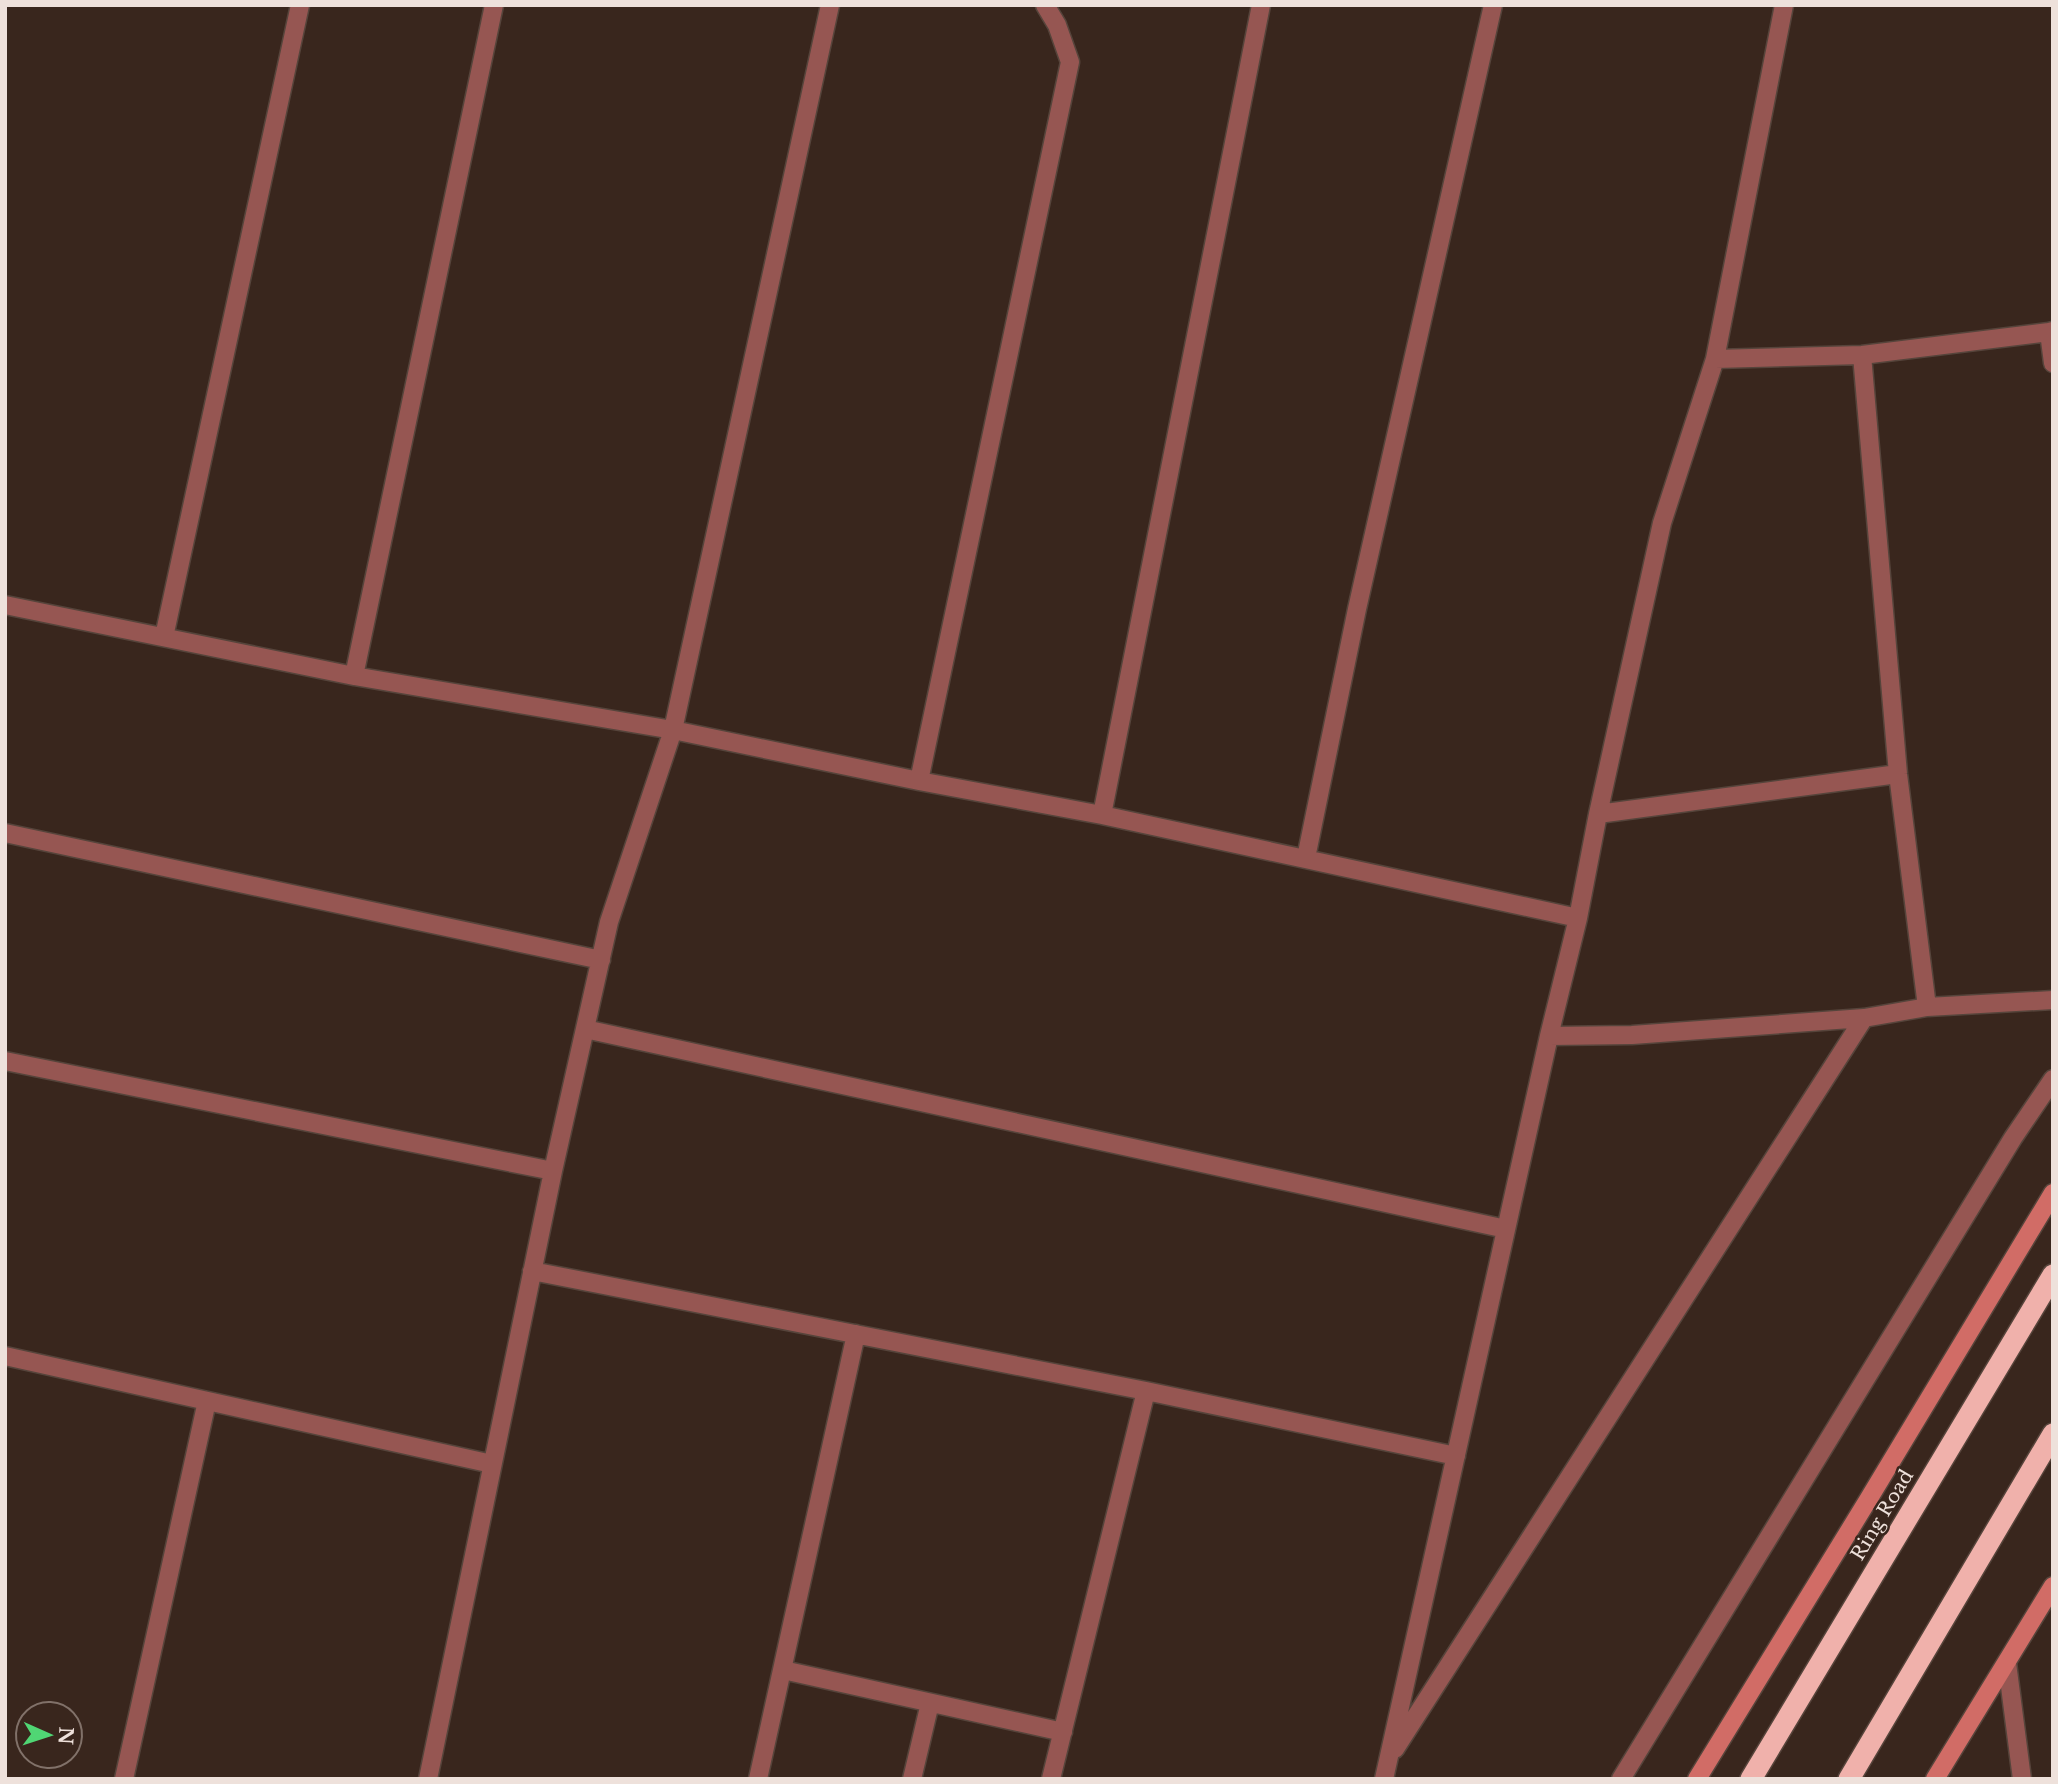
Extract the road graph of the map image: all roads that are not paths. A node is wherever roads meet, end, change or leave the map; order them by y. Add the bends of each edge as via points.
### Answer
1 (300, 5) edge
2 (494, 5) edge
3 (830, 5) edge
4 (1045, 5) edge
5 (1261, 5) edge
6 (1493, 5) edge
7 (1784, 5) edge
8 (2051, 331) edge
9 (1862, 355) junction
10 (1715, 359) junction
11 (2053, 363) edge
12 (5, 605) edge
13 (164, 638) junction
14 (354, 676) junction
15 (673, 730) junction
16 (1898, 774) junction
17 (919, 781) junction
18 (1598, 814) junction
19 (1101, 815) junction
20 (5, 833) edge
21 (1306, 858) junction
22 (1578, 918) junction
23 (601, 960) junction
24 (2053, 1000) edge
25 (1927, 1007) junction
26 (1864, 1018) junction
27 (585, 1029) junction
28 (1549, 1036) junction
29 (5, 1061) edge
30 (2053, 1079) edge
31 (553, 1171) junction
32 (2053, 1193) edge
33 (1506, 1229) junction
34 (532, 1271) junction
35 (2053, 1275) edge
36 (856, 1334) junction
37 (5, 1356) edge
38 (1146, 1391) junction
39 (207, 1401) junction
40 (2053, 1434) edge
41 (1456, 1456) junction
42 (492, 1464) junction
43 (2053, 1586) edge
44 (2007, 1663) junction
45 (783, 1670) junction
46 (930, 1703) junction
47 (1063, 1732) junction
48 (1388, 1759) junction
49 (124, 1779) edge
50 (428, 1779) edge
51 (758, 1779) edge
52 (912, 1779) edge
53 (1052, 1779) edge
54 (1384, 1779) edge
55 (1621, 1779) edge
56 (1697, 1779) edge
57 (1751, 1779) edge
58 (1849, 1779) edge
59 (1935, 1779) edge
60 (2022, 1779) edge

1 - 13 street
2 - 14 street
3 - 15 street
4 - 17 street via 1070,62
5 - 19 street
6 - 21 street via 1357,609
7 - 10 street
8 - 9 street
8 - 11 street
9 - 10 street
9 - 16 street
10 - 18 street via 1662,523
12 - 13 street
13 - 14 street
14 - 15 street
15 - 17 street
15 - 23 street
16 - 18 street
16 - 25 street
17 - 19 street
18 - 22 street
19 - 21 street
20 - 23 street
21 - 22 street
22 - 28 street
23 - 27 street
24 - 25 street
25 - 26 street
26 - 28 street via 1632,1035
26 - 48 street
27 - 31 street
27 - 33 street
28 - 33 street
29 - 31 street
30 - 55 street
31 - 34 street
32 - 56 street
33 - 41 street
34 - 36 street
34 - 42 street
35 - 57 highway, Ring Road
36 - 38 street
36 - 45 street
37 - 39 street
38 - 41 street
38 - 47 street
39 - 42 street
39 - 49 street
40 - 58 highway
41 - 48 street
42 - 50 street
43 - 44 street
44 - 59 street
44 - 60 street
45 - 46 street
45 - 51 street
46 - 47 street
46 - 52 street
47 - 53 street
48 - 54 street

